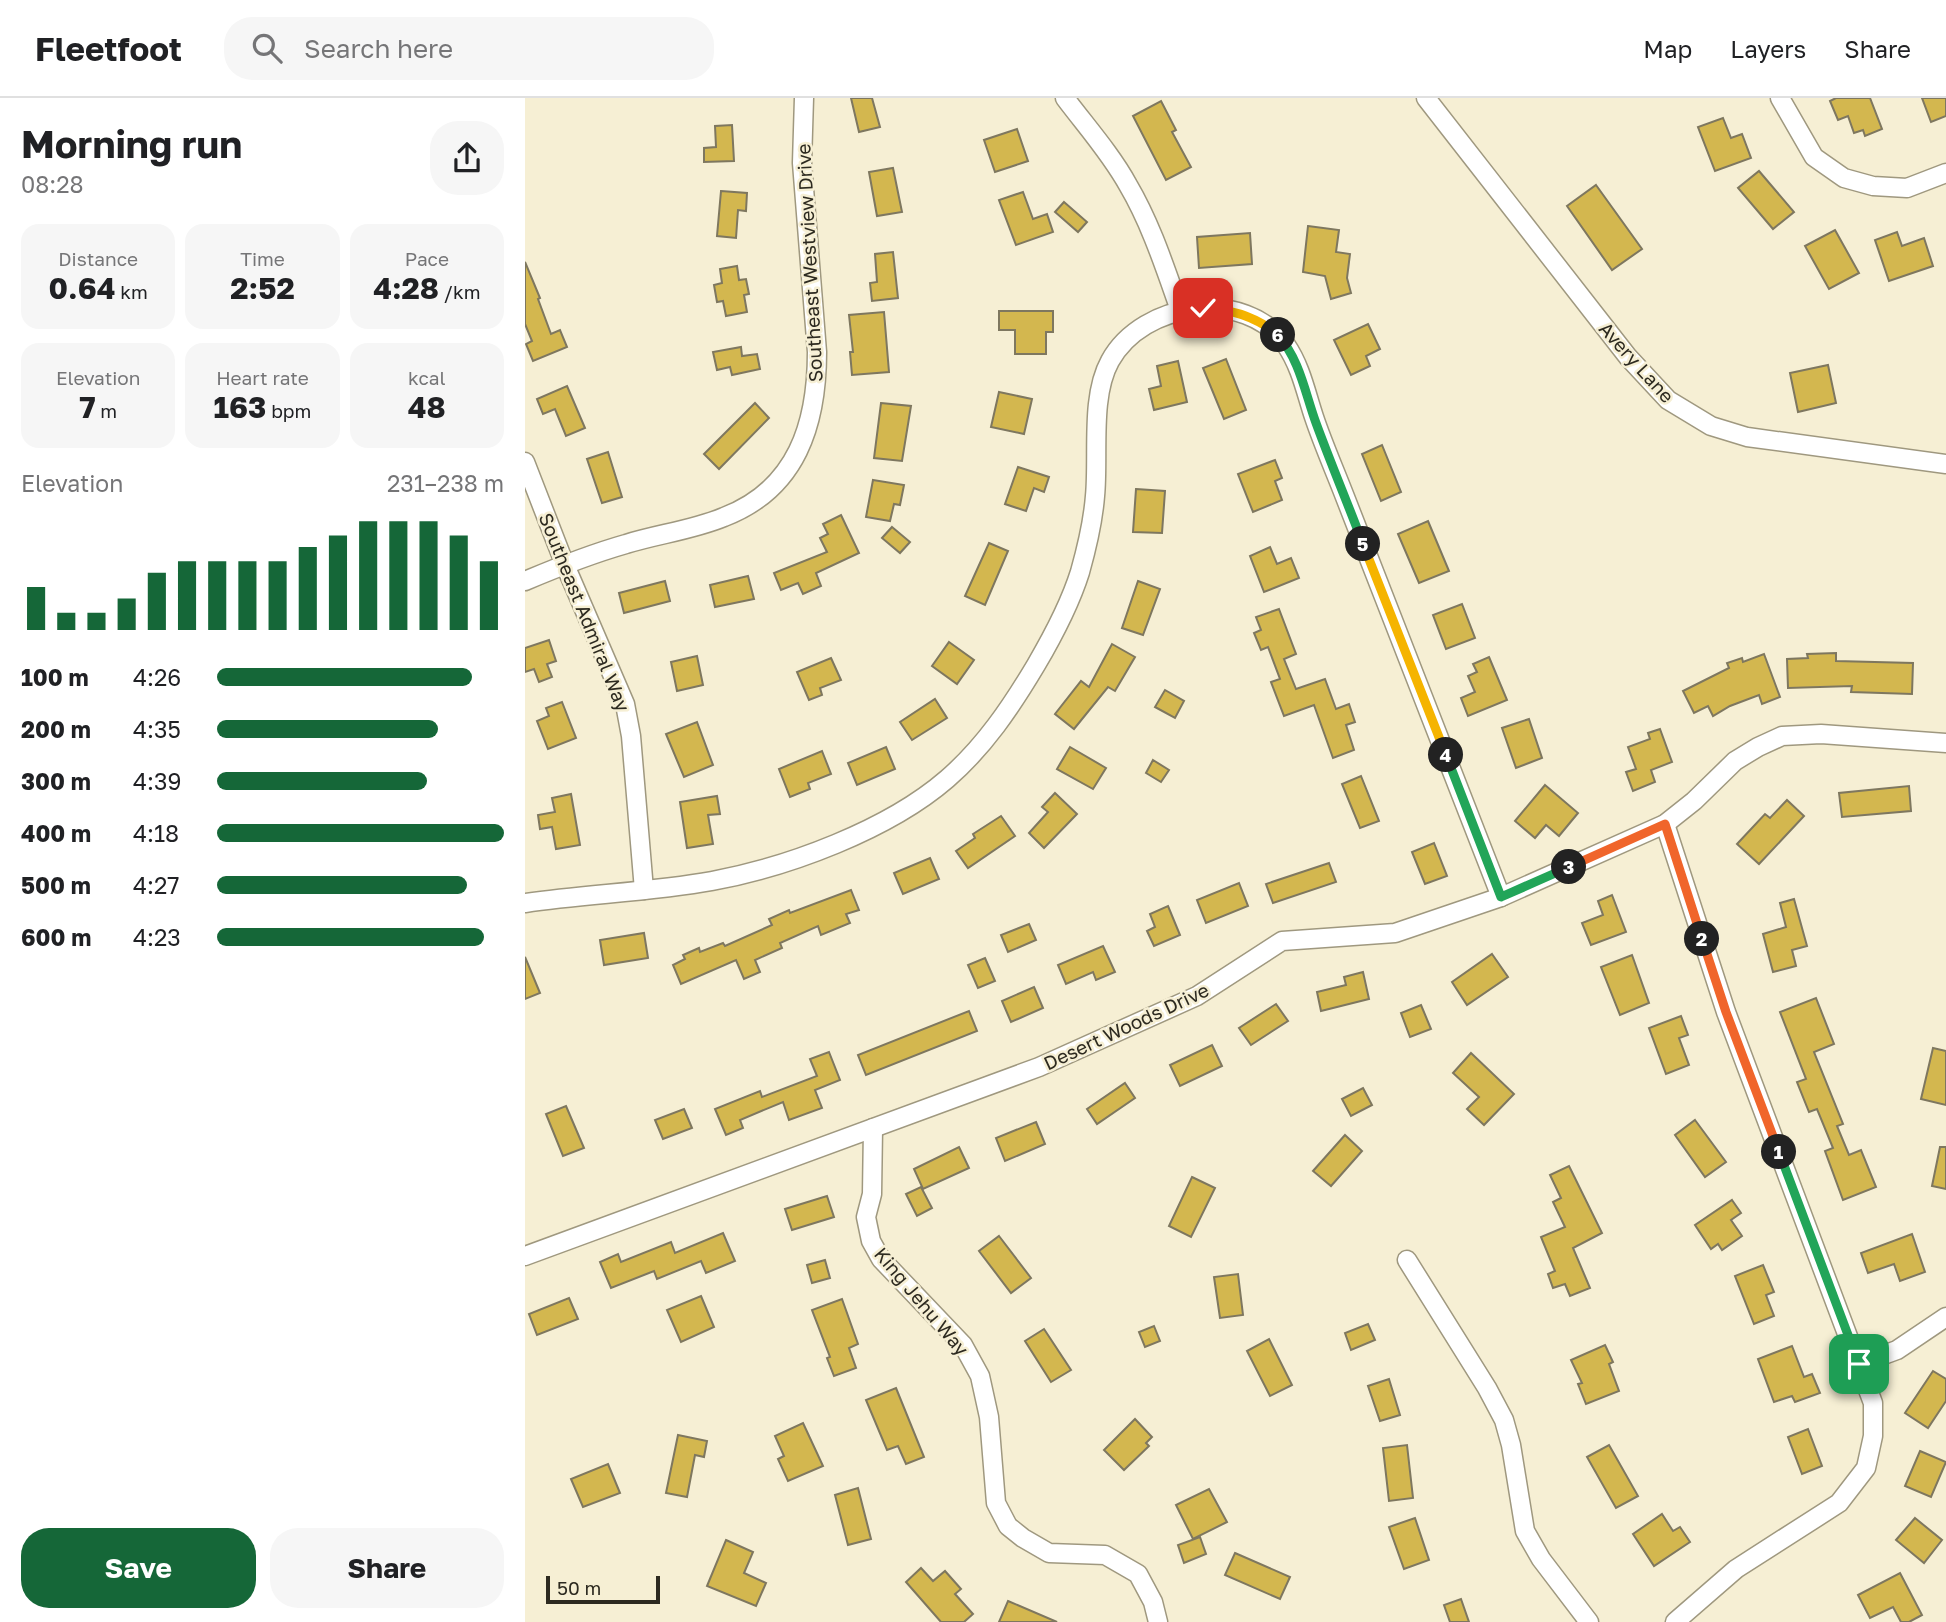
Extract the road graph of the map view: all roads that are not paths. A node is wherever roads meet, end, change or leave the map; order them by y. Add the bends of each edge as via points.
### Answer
1 (804, 98) edge
2 (1065, 98) edge
3 (1426, 98) edge
4 (1780, 98) edge
5 (1946, 173) edge
6 (1180, 310) junction
7 (525, 462) edge
8 (1946, 464) edge
9 (565, 565) junction
10 (525, 581) edge
11 (1946, 743) edge
12 (1665, 824) junction
13 (644, 890) junction
14 (1501, 897) junction
15 (525, 903) edge
16 (873, 1128) junction
17 (525, 1256) edge
18 (1407, 1260) dead end
19 (1946, 1317) edge
20 (1859, 1364) junction
21 (1158, 1622) edge
22 (1590, 1622) edge
23 (1675, 1622) edge

1 - 9 street, Southeast Westview Drive via 802,163 817,378 812,416 797,454 766,491 725,517
2 - 6 street via 1130,187
3 - 8 street, Avery Lane via 1627,357 1668,400 1711,426 1747,438
4 - 5 street via 1814,157 1844,178 1907,188
6 - 13 street via 1134,332 1109,362 1100,397 1094,508 1077,580 1045,650 985,742 912,806 829,845 741,874
6 - 14 street via 1215,309 1251,318 1279,337 1292,356
7 - 9 street, Southeast Admiral Way
9 - 10 street, Southeast Westview Drive
9 - 13 street, Southeast Admiral Way via 625,704
11 - 12 street, Desert Woods Drive via 1821,734 1782,736 1735,761 1695,802
12 - 14 street, Desert Woods Drive
12 - 20 street via 1726,1012
13 - 15 street
14 - 16 street, Desert Woods Drive via 1395,933 1282,941 1197,996 1039,1067
16 - 17 street, Desert Woods Drive
16 - 21 street, King Jehu Way via 872,1194 866,1217 871,1241 881,1259 964,1345 980,1376 989,1417 996,1503 1008,1526 1049,1553 1105,1555 1138,1574
18 - 22 street via 1504,1420 1525,1531
19 - 20 street via 1897,1350
20 - 23 street via 1873,1402 1873,1436 1866,1468 1839,1503 1736,1569

